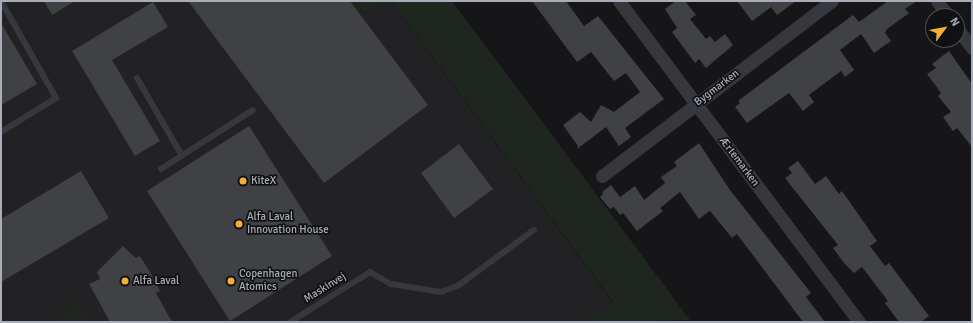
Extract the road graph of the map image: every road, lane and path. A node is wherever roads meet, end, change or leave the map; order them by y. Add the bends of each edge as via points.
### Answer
1 (1, 1) edge
2 (619, 1) edge
3 (832, 1) edge
4 (965, 39) edge
5 (972, 48) edge
6 (137, 78) dead end
7 (695, 104) junction
8 (253, 110) dead end
9 (1, 132) edge
10 (182, 156) junction
11 (161, 169) dead end
12 (602, 176) dead end
13 (534, 230) dead end
14 (290, 322) edge
15 (859, 322) edge

1 - 9 lane via 56,98
2 - 7 street, Ærtemarken
3 - 7 street, Bygmarken
4 - 5 street
6 - 10 lane
7 - 12 street, Bygmarken
7 - 15 street, Ærtemarken
8 - 10 lane
10 - 11 lane
13 - 14 lane, Maskinvej via 459,284 441,292 391,284 370,272

